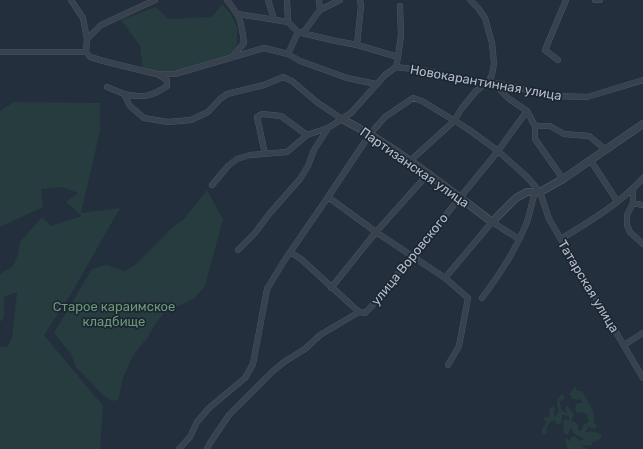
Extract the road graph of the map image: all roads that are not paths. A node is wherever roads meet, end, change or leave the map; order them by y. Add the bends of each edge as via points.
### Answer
1 (71, 0) edge
2 (155, 0) edge
3 (227, 0) edge
4 (268, 0) edge
5 (287, 0) edge
6 (319, 0) edge
7 (340, 0) edge
8 (360, 0) edge
9 (470, 0) edge
10 (566, 0) edge
11 (595, 0) edge
12 (600, 0) edge
13 (400, 6) dead end
14 (320, 10) junction
15 (238, 14) junction
16 (274, 19) junction
17 (288, 22) junction
18 (300, 33) junction
19 (87, 39) junction
20 (357, 45) junction
21 (0, 52) edge
22 (86, 52) junction
23 (288, 54) junction
24 (233, 56) junction
25 (398, 57) junction
26 (558, 60) dead end
27 (396, 67) junction
28 (156, 74) junction
29 (643, 80) edge
30 (488, 82) junction
31 (496, 83) junction
32 (376, 84) junction
33 (107, 88) dead end
34 (124, 94) junction
35 (527, 111) junction
36 (342, 119) junction
37 (454, 121) junction
38 (643, 124) edge
39 (535, 126) junction
40 (328, 128) junction
41 (370, 134) junction
42 (307, 135) junction
43 (606, 150) junction
44 (498, 151) junction
45 (265, 154) junction
46 (410, 161) junction
47 (591, 161) junction
48 (428, 174) junction
49 (643, 178) edge
50 (563, 179) junction
51 (212, 185) dead end
52 (633, 190) junction
53 (537, 192) junction
54 (328, 197) junction
55 (459, 197) junction
56 (617, 201) junction
57 (633, 203) junction
58 (643, 205) edge
59 (492, 222) junction
60 (376, 232) junction
61 (519, 239) junction
62 (561, 239) junction
63 (643, 244) edge
64 (238, 250) dead end
65 (290, 252) junction
66 (411, 256) junction
67 (445, 278) junction
68 (331, 288) junction
69 (482, 298) dead end
70 (362, 312) junction
71 (643, 333) edge
72 (624, 345) junction
73 (448, 365) dead end
74 (643, 378) edge
75 (179, 449) edge
76 (207, 449) edge

1 - 19 street via 83,18
2 - 19 street via 101,25
3 - 15 street
4 - 16 street
5 - 17 street
6 - 14 street
7 - 14 street
8 - 20 street
9 - 30 street via 485,18 492,43 494,63
10 - 26 street via 544,50
11 - 12 street
13 - 25 street via 401,34
14 - 18 street
15 - 16 street
15 - 24 street via 244,43
16 - 17 street
17 - 18 street
18 - 20 street, Новокарантинная улица
18 - 23 street
19 - 22 street
20 - 25 street, Новокарантинная улица
21 - 22 street
22 - 28 street via 90,57
23 - 24 street via 264,48
23 - 32 street via 347,78
24 - 28 street via 176,74
25 - 27 street, Новокарантинная улица
27 - 30 street, Новокарантинная улица
27 - 32 street
28 - 34 street via 167,80 168,86 147,96
29 - 31 street, Новокарантинная улица via 587,97 555,96
30 - 31 street, Новокарантинная улица
30 - 37 street via 476,91
31 - 35 street via 508,98
32 - 36 street
33 - 34 street
34 - 36 street, Партизанская улица via 130,106 144,118 168,122 191,120 208,112 228,94 264,85 283,77
35 - 39 street
35 - 44 street, улица Воровского
36 - 40 street
36 - 41 street, Партизанская улица
37 - 41 street via 413,98 385,117
37 - 44 street
37 - 46 street
38 - 43 street
39 - 43 street via 550,126 564,134 588,136
39 - 50 street via 535,138
40 - 42 street
40 - 64 street via 300,179
41 - 46 street, Партизанская улица
41 - 54 street
42 - 45 street via 287,152
42 - 45 street via 281,116 262,114 257,117
43 - 47 street
44 - 53 street via 527,177
44 - 55 street, улица Воровского
45 - 51 street via 237,159
46 - 48 street, Партизанская улица
47 - 50 street
47 - 56 street
48 - 55 street, Партизанская улица
48 - 60 street
49 - 52 street
50 - 53 street
52 - 56 street
52 - 57 street
53 - 59 street via 527,192 516,198
53 - 61 street
53 - 62 street, Татарская улица
54 - 60 street
54 - 65 street
55 - 59 street, Партизанская улица
55 - 66 street, улица Воровского
56 - 62 street
57 - 58 street
57 - 63 street via 627,215 627,225 630,232
59 - 61 street, Партизанская улица
59 - 67 street
60 - 66 street
60 - 68 street
61 - 69 street
62 - 72 street, Татарская улица
65 - 68 street
65 - 75 street via 267,289 253,364 245,378 209,408
66 - 67 street
66 - 70 street, улица Воровского via 370,308
67 - 73 street via 468,298 459,346
68 - 70 street
70 - 76 street, улица Воровского via 320,335 272,372 229,415
71 - 72 street
72 - 74 street, Татарская улица

